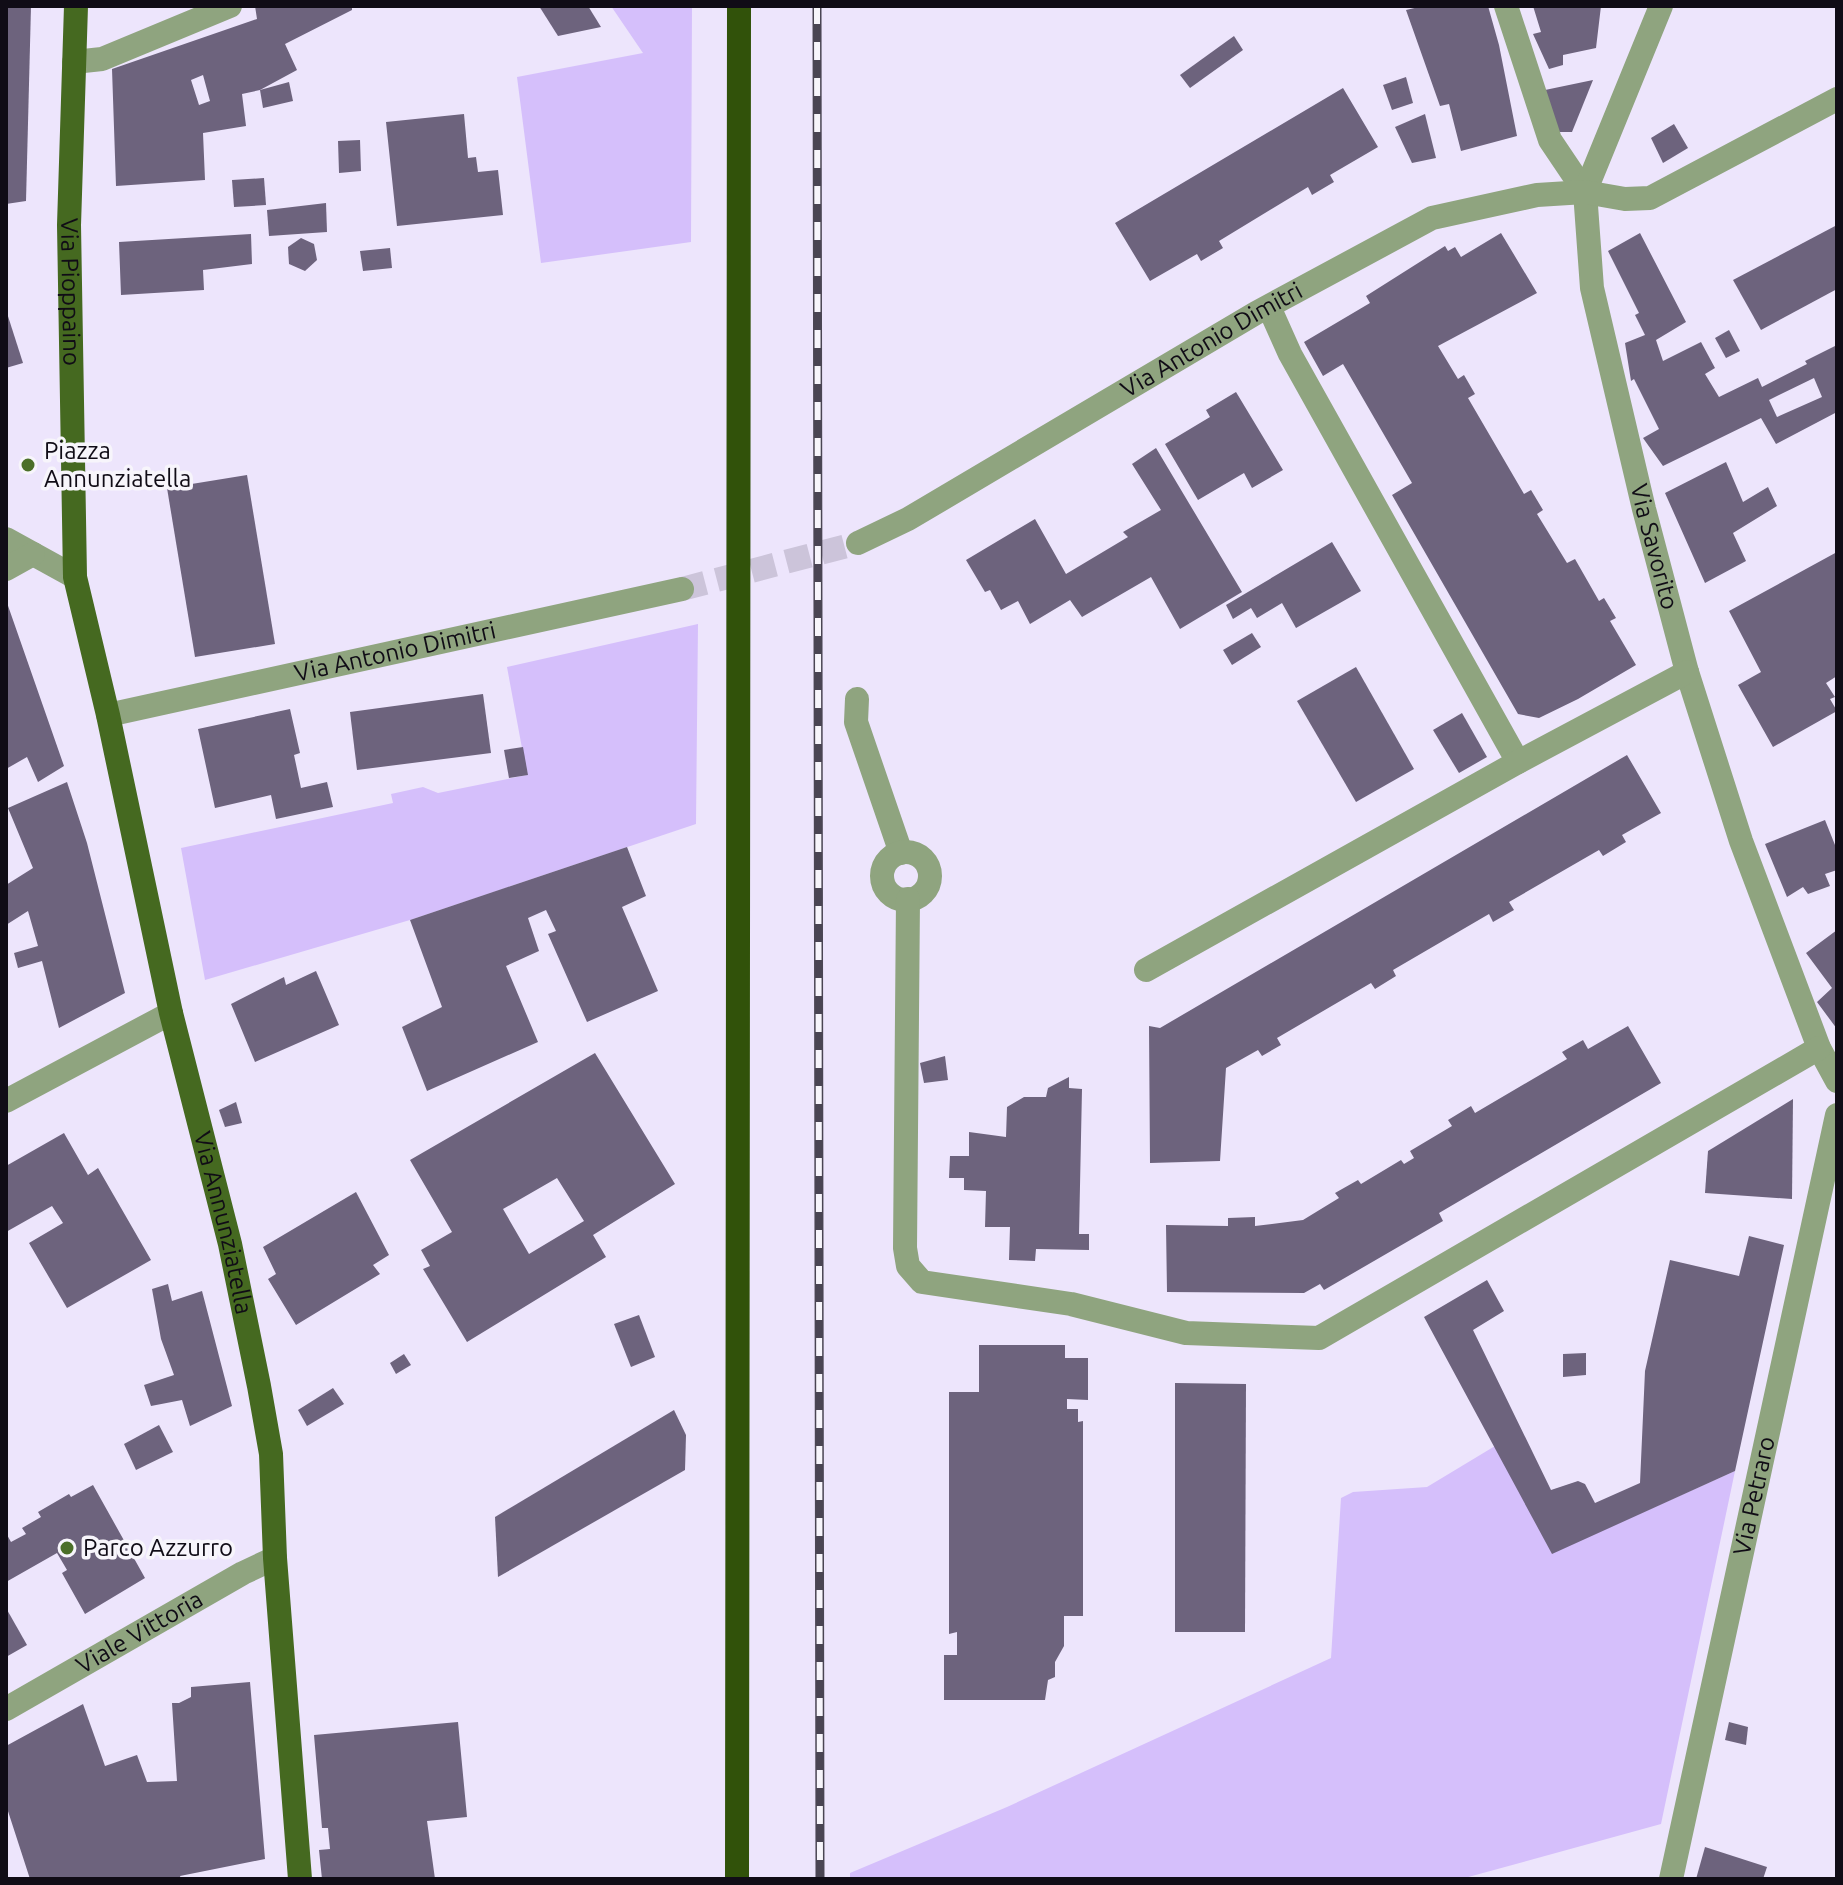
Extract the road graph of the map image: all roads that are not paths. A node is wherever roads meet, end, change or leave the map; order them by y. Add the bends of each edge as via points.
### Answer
1 (76, 6) edge
2 (230, 6) edge
3 (739, 6) edge
4 (1506, 6) edge
5 (1661, 6) edge
6 (74, 62) junction
7 (1837, 99) edge
8 (1585, 192) junction
9 (1269, 307) junction
10 (6, 539) edge
11 (858, 543) tunnel mouth
12 (33, 554) junction
13 (6, 569) edge
14 (75, 577) junction
15 (682, 589) tunnel mouth
16 (1687, 672) junction
17 (857, 699) dead end
18 (108, 715) junction
19 (1518, 762) junction
20 (1146, 970) dead end
21 (171, 1013) junction
22 (1819, 1048) junction
23 (1837, 1081) edge
24 (6, 1101) edge
25 (1837, 1115) edge
26 (275, 1558) junction
27 (6, 1709) edge
28 (300, 1879) edge
29 (737, 1879) edge
30 (1671, 1879) edge

1 - 6 main road, Via Pioppaino
2 - 6 street via 102,59
3 - 29 highway
4 - 8 street, Via Savorito via 1550,140
5 - 8 street
6 - 14 main road, Via Pioppaino via 69,225
7 - 8 street, Via Antonio Dimitri via 1650,198
8 - 9 street, Via Antonio Dimitri via 1537,195 1432,218
8 - 16 street, Via Savorito via 1592,288
9 - 11 street, Via Antonio Dimitri via 908,519
9 - 19 street via 1290,354
10 - 12 street
12 - 13 street
12 - 14 street
14 - 18 main road, Via Annunziatella
15 - 18 street, Via Antonio Dimitri
16 - 19 street
16 - 22 street, Via Savorito via 1741,841
17 - 22 street via 856,722 901,853 885,864 883,880 891,894 908,899 905,1248 908,1266 922,1282 1071,1304 1186,1333 1319,1338
18 - 21 main road, Via Annunziatella
19 - 20 street
21 - 24 street
21 - 26 main road, Via Annunziatella via 230,1244 259,1386 271,1454
22 - 23 street, Via Savorito
25 - 30 street, Via Petraro
26 - 27 street, Viale Vittoria
26 - 28 main road, Via Annunziatella

